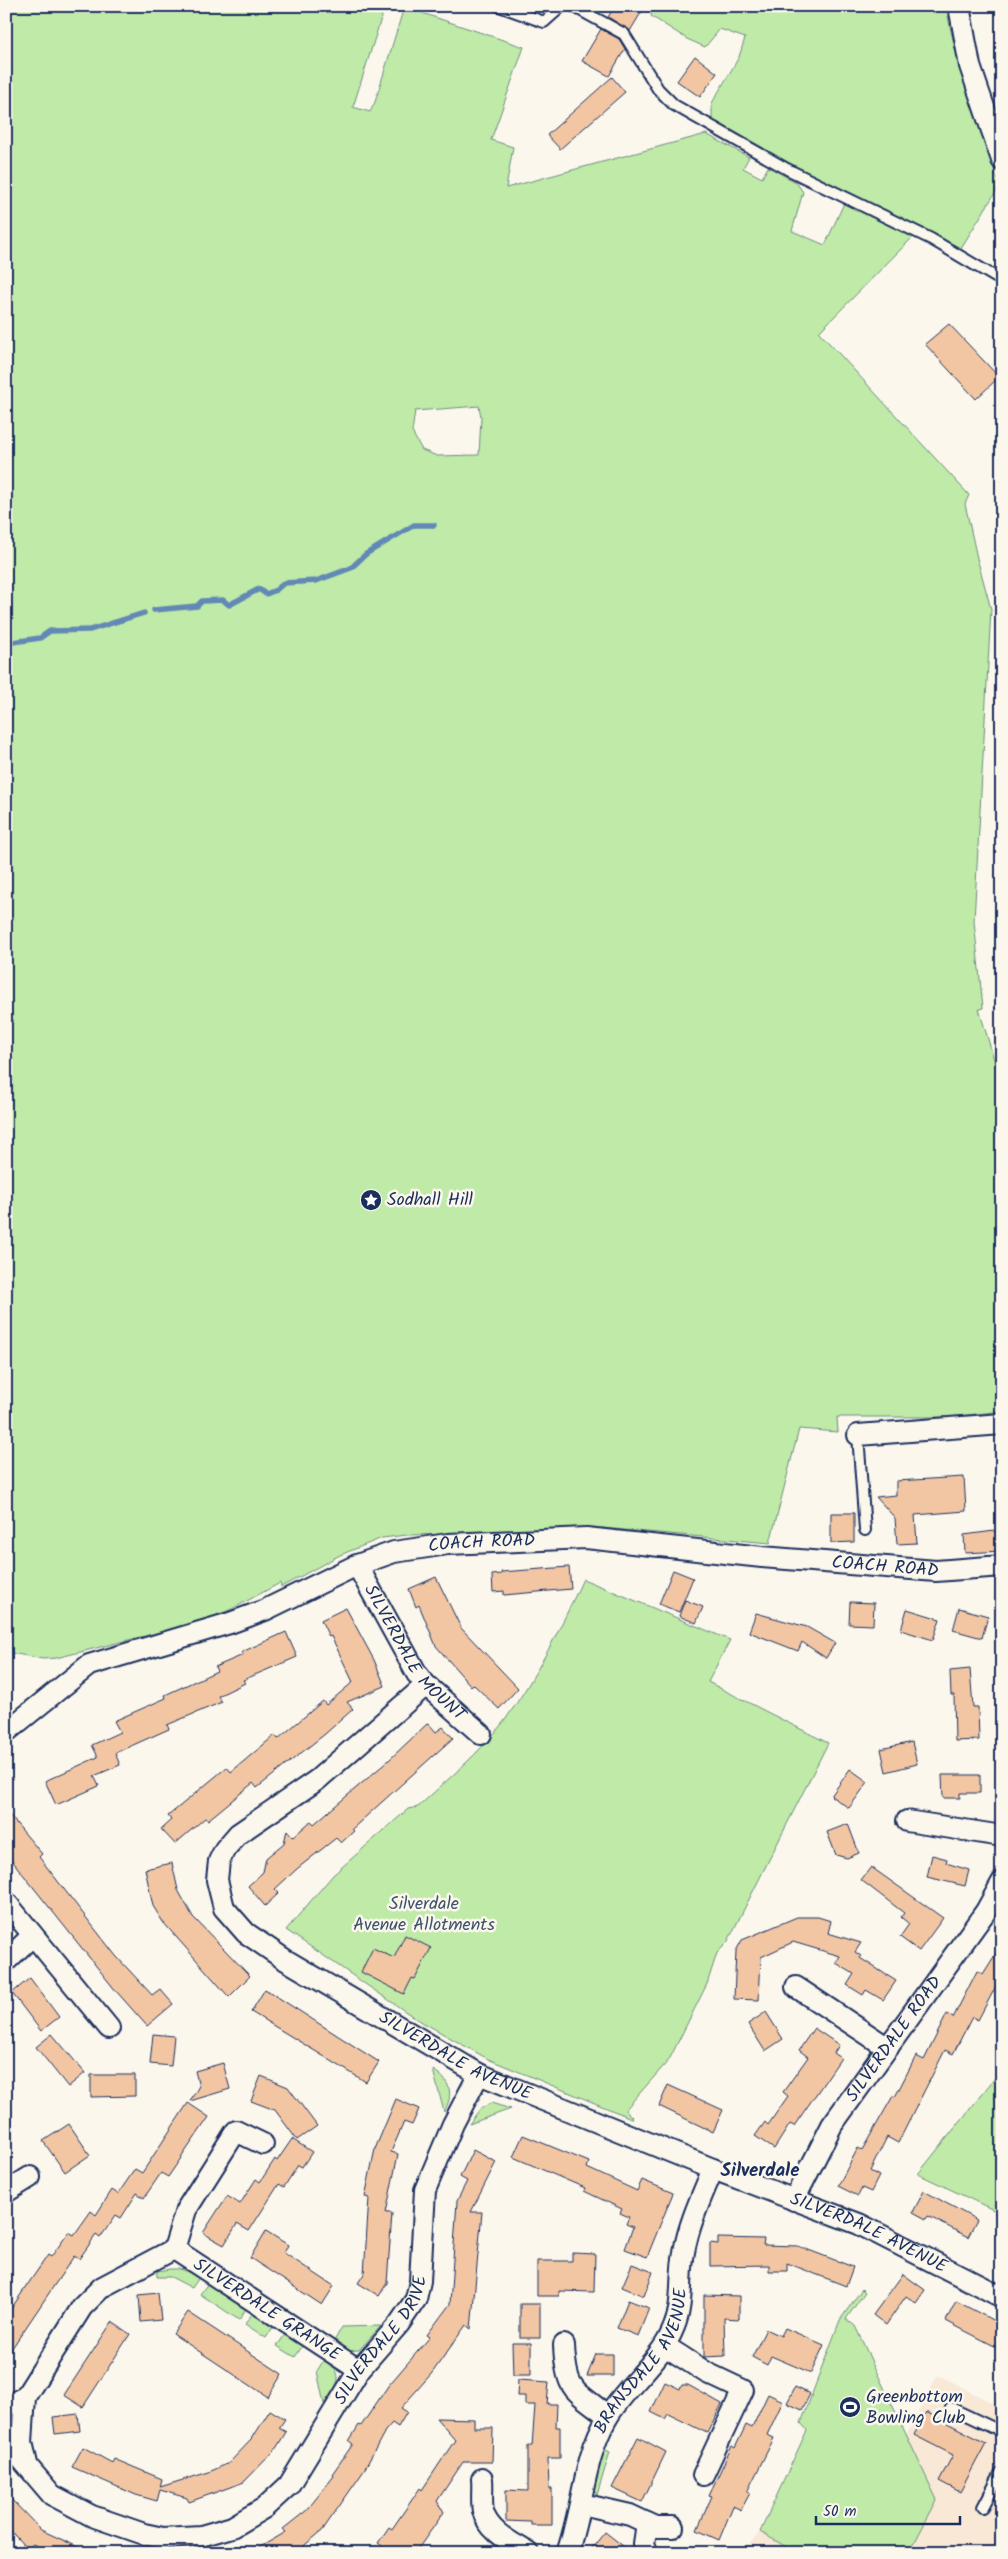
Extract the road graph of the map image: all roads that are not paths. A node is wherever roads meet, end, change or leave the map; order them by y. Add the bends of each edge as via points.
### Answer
1 (499, 6) edge
2 (562, 6) edge
3 (573, 6) edge
4 (959, 6) edge
5 (1002, 160) edge
6 (1002, 281) edge
7 (1002, 1424) edge
8 (858, 1435) joint
9 (865, 1530) dead end
10 (357, 1565) junction
11 (1002, 1566) edge
12 (426, 1685) junction
13 (6, 1732) edge
14 (482, 1734) dead end
15 (907, 1821) dead end
16 (1002, 1836) edge
17 (1002, 1882) edge
18 (6, 1902) edge
19 (32, 1936) junction
20 (6, 1961) edge
21 (796, 1987) dead end
22 (109, 2028) dead end
23 (888, 2048) junction
24 (479, 2074) junction
25 (262, 2144) dead end
26 (712, 2169) junction
27 (30, 2177) dead end
28 (6, 2192) edge
29 (794, 2200) junction
30 (174, 2249) junction
31 (1002, 2297) edge
32 (564, 2345) dead end
33 (665, 2346) junction
34 (359, 2370) junction
35 (25, 2396) junction
36 (6, 2406) edge
37 (951, 2408) dead end
38 (608, 2416) junction
39 (1002, 2432) edge
40 (6, 2441) edge
41 (28, 2467) junction
42 (1002, 2471) edge
43 (703, 2475) dead end
44 (482, 2479) dead end
45 (582, 2504) junction
46 (983, 2507) dead end
47 (647, 2523) junction
48 (673, 2527) dead end
49 (188, 2545) edge
50 (529, 2553) edge
51 (567, 2553) edge
52 (648, 2553) edge

1 - 2 lane via 544,22
3 - 6 lane via 624,34 658,89 674,105 787,169 930,238
4 - 5 street via 970,66
7 - 8 street
8 - 9 lane
10 - 11 street, COACH ROAD via 394,1552 448,1544 586,1538 936,1571
10 - 12 street, SILVERDALE MOUNT via 400,1646
10 - 13 street, COACH ROAD via 247,1616 89,1665
12 - 14 street, SILVERDALE MOUNT
12 - 24 street, SILVERDALE AVENUE via 317,1780 233,1838 219,1861 217,1887 232,1919 259,1943
15 - 16 street
17 - 23 street, SILVERDALE ROAD via 986,1912
18 - 19 street
19 - 20 street
19 - 22 street
21 - 23 street
23 - 29 street, SILVERDALE ROAD via 832,2125
24 - 26 street, SILVERDALE AVENUE
24 - 34 street, SILVERDALE DRIVE via 425,2190 416,2299
25 - 30 street, SILVERDALE GRANGE via 236,2131 186,2210
26 - 29 street, SILVERDALE AVENUE
26 - 33 street, BRANSDALE AVENUE via 689,2227 683,2253 679,2314
27 - 28 street
29 - 31 street, SILVERDALE AVENUE via 879,2233
30 - 34 street, SILVERDALE GRANGE
30 - 35 street, SILVERDALE GRANGE via 102,2287 82,2307
32 - 38 street via 568,2382
33 - 38 street, BRANSDALE AVENUE
33 - 43 street via 707,2373 743,2390
34 - 49 street, SILVERDALE DRIVE via 296,2474 275,2499 232,2527
35 - 36 street, SILVERDALE GRANGE
35 - 41 street, SILVERDALE GRANGE via 22,2442
37 - 39 lane
38 - 45 street, BRANSDALE AVENUE via 588,2466
40 - 41 street, SILVERDALE DRIVE
41 - 49 street, SILVERDALE DRIVE via 52,2495 92,2516
42 - 46 lane
44 - 50 street via 483,2512 490,2524
45 - 47 street via 630,2515
45 - 51 street, BRANSDALE AVENUE
47 - 48 street via 656,2527
47 - 52 street via 644,2544

